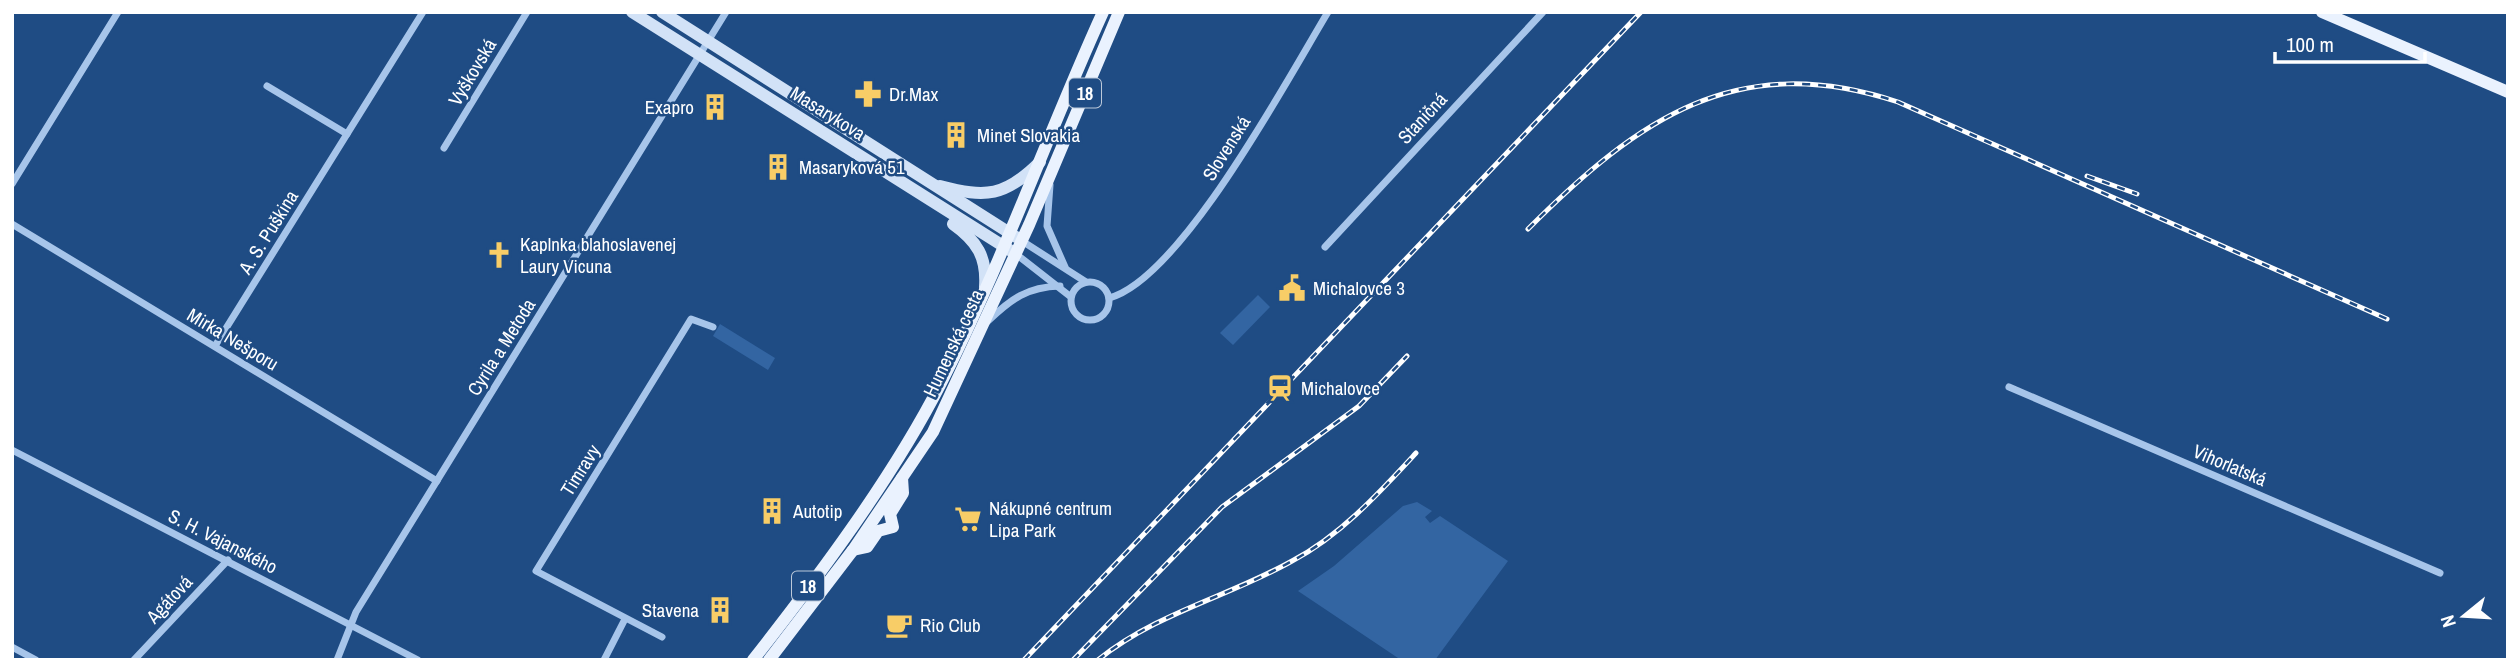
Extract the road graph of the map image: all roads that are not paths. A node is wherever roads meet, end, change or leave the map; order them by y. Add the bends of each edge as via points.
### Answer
1 (118, 12) edge
2 (423, 12) edge
3 (527, 12) edge
4 (632, 12) edge
5 (662, 12) edge
6 (726, 12) edge
7 (1103, 12) edge
8 (1119, 12) edge
9 (1328, 12) edge
10 (1543, 12) edge
11 (2322, 12) edge
12 (708, 41) junction
13 (700, 55) junction
14 (267, 86) dead end
15 (2508, 92) edge
16 (347, 134) junction
17 (444, 148) dead end
18 (1040, 162) junction
19 (1051, 174) junction
20 (928, 182) junction
21 (12, 184) edge
22 (930, 201) junction
23 (12, 224) edge
24 (1010, 233) junction
25 (1022, 241) junction
26 (1004, 247) junction
27 (1325, 247) dead end
28 (1016, 254) junction
29 (1065, 267) junction
30 (1086, 282) junction
31 (1060, 286) junction
32 (985, 292) junction
33 (1071, 297) junction
34 (1109, 298) junction
35 (713, 327) dead end
36 (983, 327) junction
37 (215, 346) junction
38 (2009, 387) dead end
39 (12, 450) edge
40 (902, 478) junction
41 (437, 481) junction
42 (853, 550) junction
43 (228, 560) junction
44 (2440, 573) dead end
45 (625, 619) junction
46 (352, 625) junction
47 (662, 637) dead end
48 (12, 647) edge
49 (36, 660) edge
50 (134, 660) edge
51 (337, 660) edge
52 (418, 660) edge
53 (604, 660) edge
54 (753, 660) edge
55 (769, 660) edge

1 - 21 street
2 - 16 street, A. S. Puškina
3 - 17 street, Vyškovská
4 - 13 main road, Masarykova
5 - 12 main road, Masarykova
6 - 12 street, Cyrila a Metoda
7 - 18 main road, Humenská cesta / 18
8 - 19 main road, Humenská cesta / 18
9 - 34 street, Slovenská via 1205,211 1133,287
10 - 27 street, Staničná
11 - 15 main road
12 - 13 street, Cyrila a Metoda
12 - 20 main road, Masarykova
13 - 22 main road, Masarykova
13 - 41 street, Cyrila a Metoda
14 - 16 street
16 - 37 street, A. S. Puškina
18 - 20 main road via 1020,181 994,193 974,194
18 - 24 main road, Humenská cesta / 18
19 - 25 main road, Humenská cesta / 18
19 - 29 street via 1047,226
20 - 24 main road, Masarykova
22 - 26 main road, Masarykova
22 - 32 main road via 976,244 986,270
23 - 37 street, Mirka Nešporu
24 - 25 main road, Masarykova
24 - 26 main road, Humenská cesta / 18
25 - 28 main road, Humenská cesta / 18
25 - 29 street
26 - 28 main road, Masarykova
26 - 32 main road, Humenská cesta / 18
28 - 31 street
28 - 36 main road, Humenská cesta / 18
29 - 30 street
30 - 33 street
30 - 34 street via 1101,285
31 - 33 street
31 - 36 street via 1021,293
32 - 54 main road, Humenská cesta / 18 via 940,386 866,506
33 - 34 street via 1075,313 1089,320 1105,313
35 - 45 street, Timravy via 691,319 536,571
36 - 40 main road, Humenská cesta / 18 via 933,432
37 - 41 street, Mirka Nešporu
38 - 44 street, Vihorlatská
39 - 43 street, S. H. Vajanského
40 - 42 main road, Humenská cesta / 18
40 - 42 main road via 904,493 890,514 893,527 878,531 867,547
41 - 46 street, Cyrila a Metoda
42 - 55 main road, Humenská cesta / 18
43 - 46 street, S. H. Vajanského
43 - 50 street, Agátová
45 - 47 street, Timravy
45 - 53 street
46 - 51 street, Cyrila a Metoda
46 - 52 street, S. H. Vajanského
48 - 49 street

